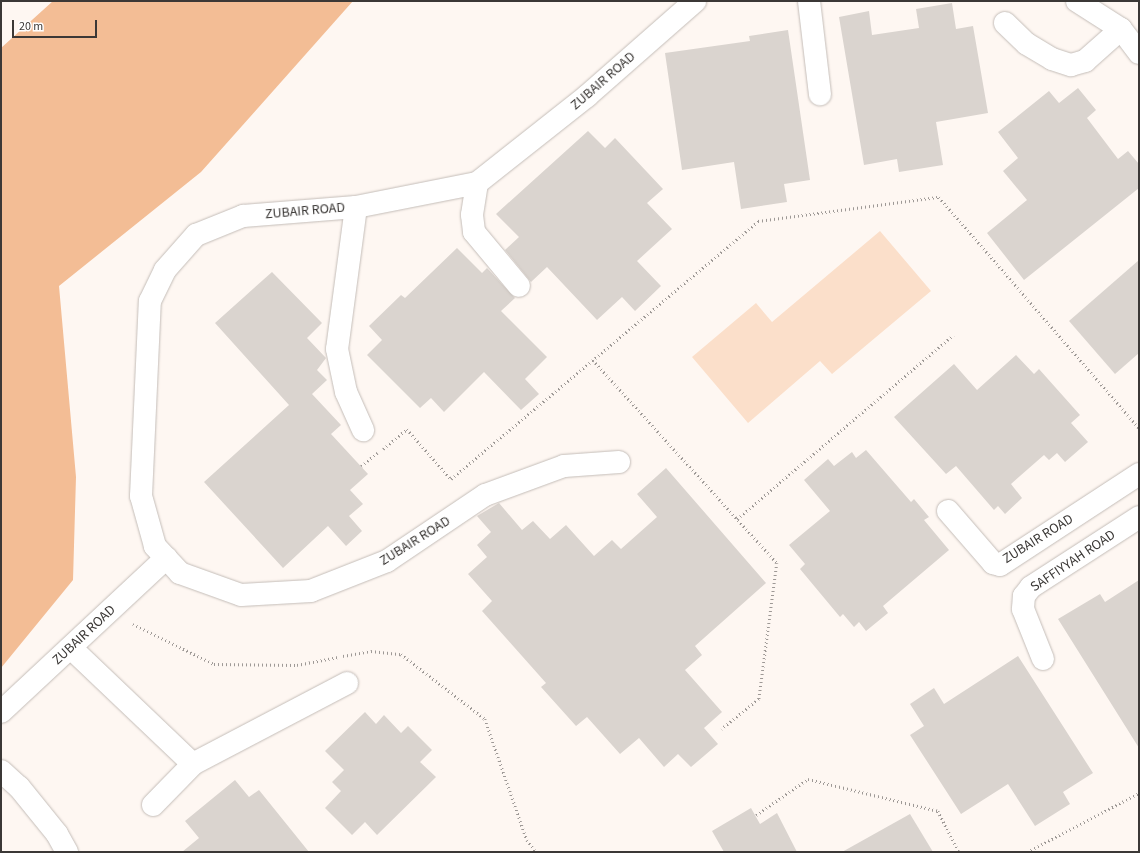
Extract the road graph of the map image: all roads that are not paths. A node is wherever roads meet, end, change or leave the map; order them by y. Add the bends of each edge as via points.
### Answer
1 (695, 1) edge
2 (809, 1) edge
3 (1076, 1) edge
4 (1005, 23) dead end
5 (1121, 28) junction
6 (1139, 52) edge
7 (820, 94) dead end
8 (477, 183) junction
9 (356, 207) junction
10 (519, 286) dead end
11 (363, 430) dead end
12 (619, 462) dead end
13 (1139, 474) edge
14 (948, 511) dead end
15 (1139, 517) edge
16 (166, 558) junction
17 (71, 648) junction
18 (1043, 659) dead end
19 (347, 683) dead end
20 (1, 712) edge
21 (194, 764) junction
22 (1, 771) edge
23 (153, 805) dead end
24 (67, 852) edge

1 - 8 street, ZUBAIR ROAD via 588,96
2 - 7 street
3 - 5 street
4 - 5 street via 1027,44 1052,60 1071,65 1085,61
5 - 6 street
8 - 9 street, ZUBAIR ROAD
8 - 10 street via 472,215 474,232
9 - 11 street via 337,349 346,392
9 - 16 street, ZUBAIR ROAD via 243,216 196,234 165,270 150,300 141,496 154,546
12 - 16 street, ZUBAIR ROAD via 564,466 485,495 387,561 311,591 241,595 180,573
13 - 14 street, ZUBAIR ROAD via 1000,564 993,563
15 - 18 street, SAFFIYYAH ROAD via 1030,587 1024,596 1023,609
16 - 17 street, ZUBAIR ROAD
17 - 20 street, ZUBAIR ROAD
17 - 21 street
19 - 21 street
21 - 23 street
22 - 24 street via 24,793 57,834

